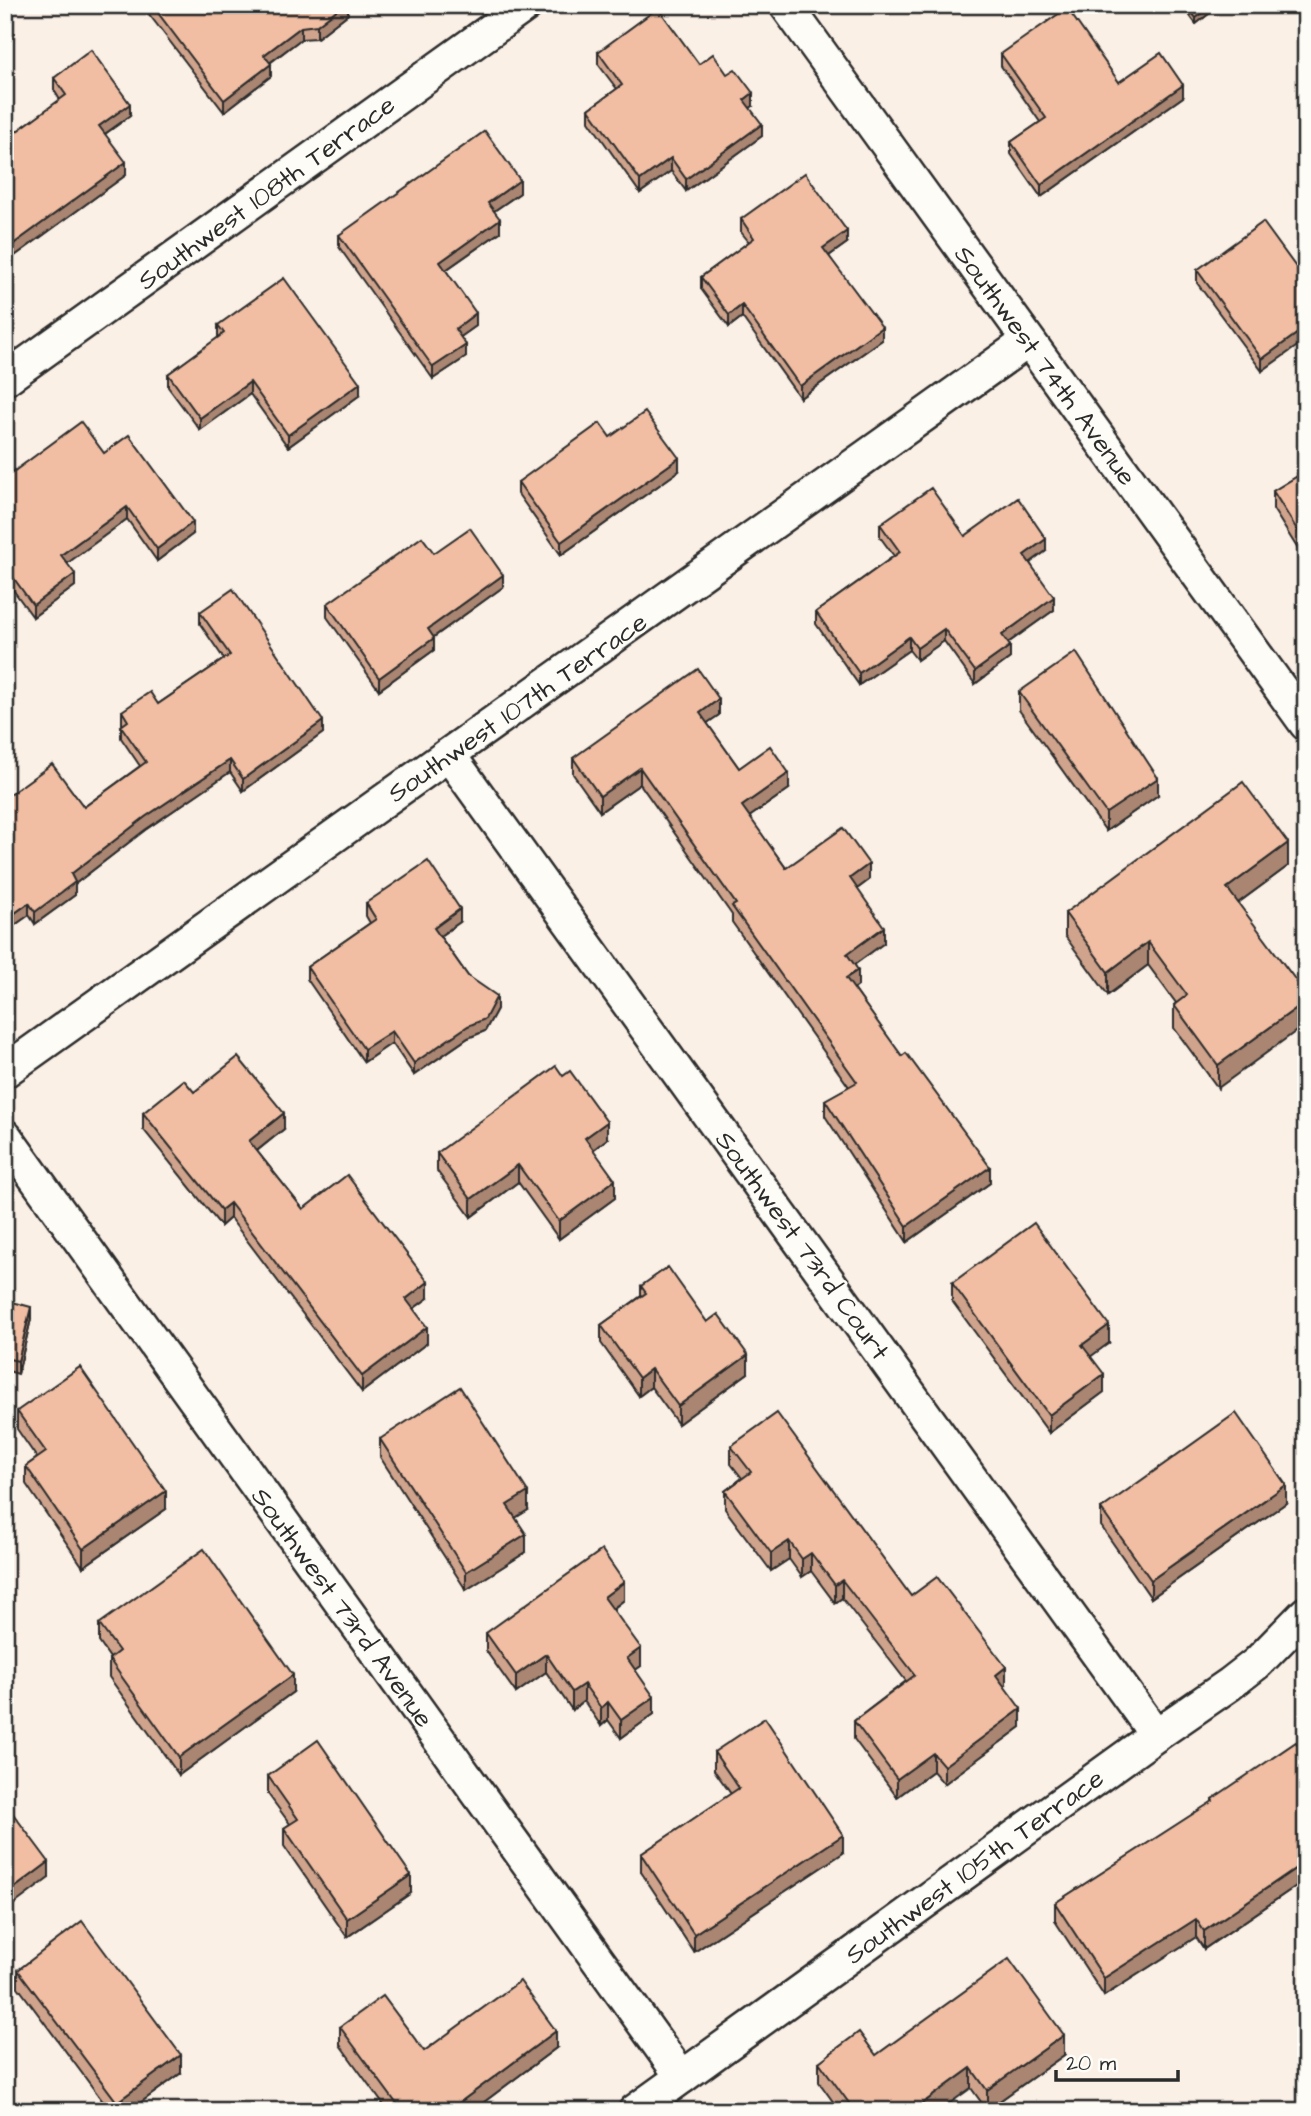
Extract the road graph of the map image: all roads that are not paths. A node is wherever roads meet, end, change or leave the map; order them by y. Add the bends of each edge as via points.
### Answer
1 (526, 5) edge
2 (786, 5) edge
3 (1028, 341) junction
4 (5, 379) edge
5 (1306, 724) edge
6 (449, 755) junction
7 (5, 1071) edge
8 (5, 1136) edge
9 (1306, 1613) edge
10 (1156, 1735) junction
11 (682, 2077) junction
12 (635, 2111) edge

1 - 4 street, Southwest 108th Terrace
2 - 3 street, Southwest 74th Avenue
3 - 5 street, Southwest 74th Avenue
3 - 6 street, Southwest 107th Terrace
6 - 7 street, Southwest 107th Terrace
6 - 10 street, Southwest 73rd Court
8 - 11 street, Southwest 73rd Avenue
9 - 10 street, Southwest 105th Terrace via 1256,1663
10 - 11 street, Southwest 105th Terrace
11 - 12 street, Southwest 105th Terrace

